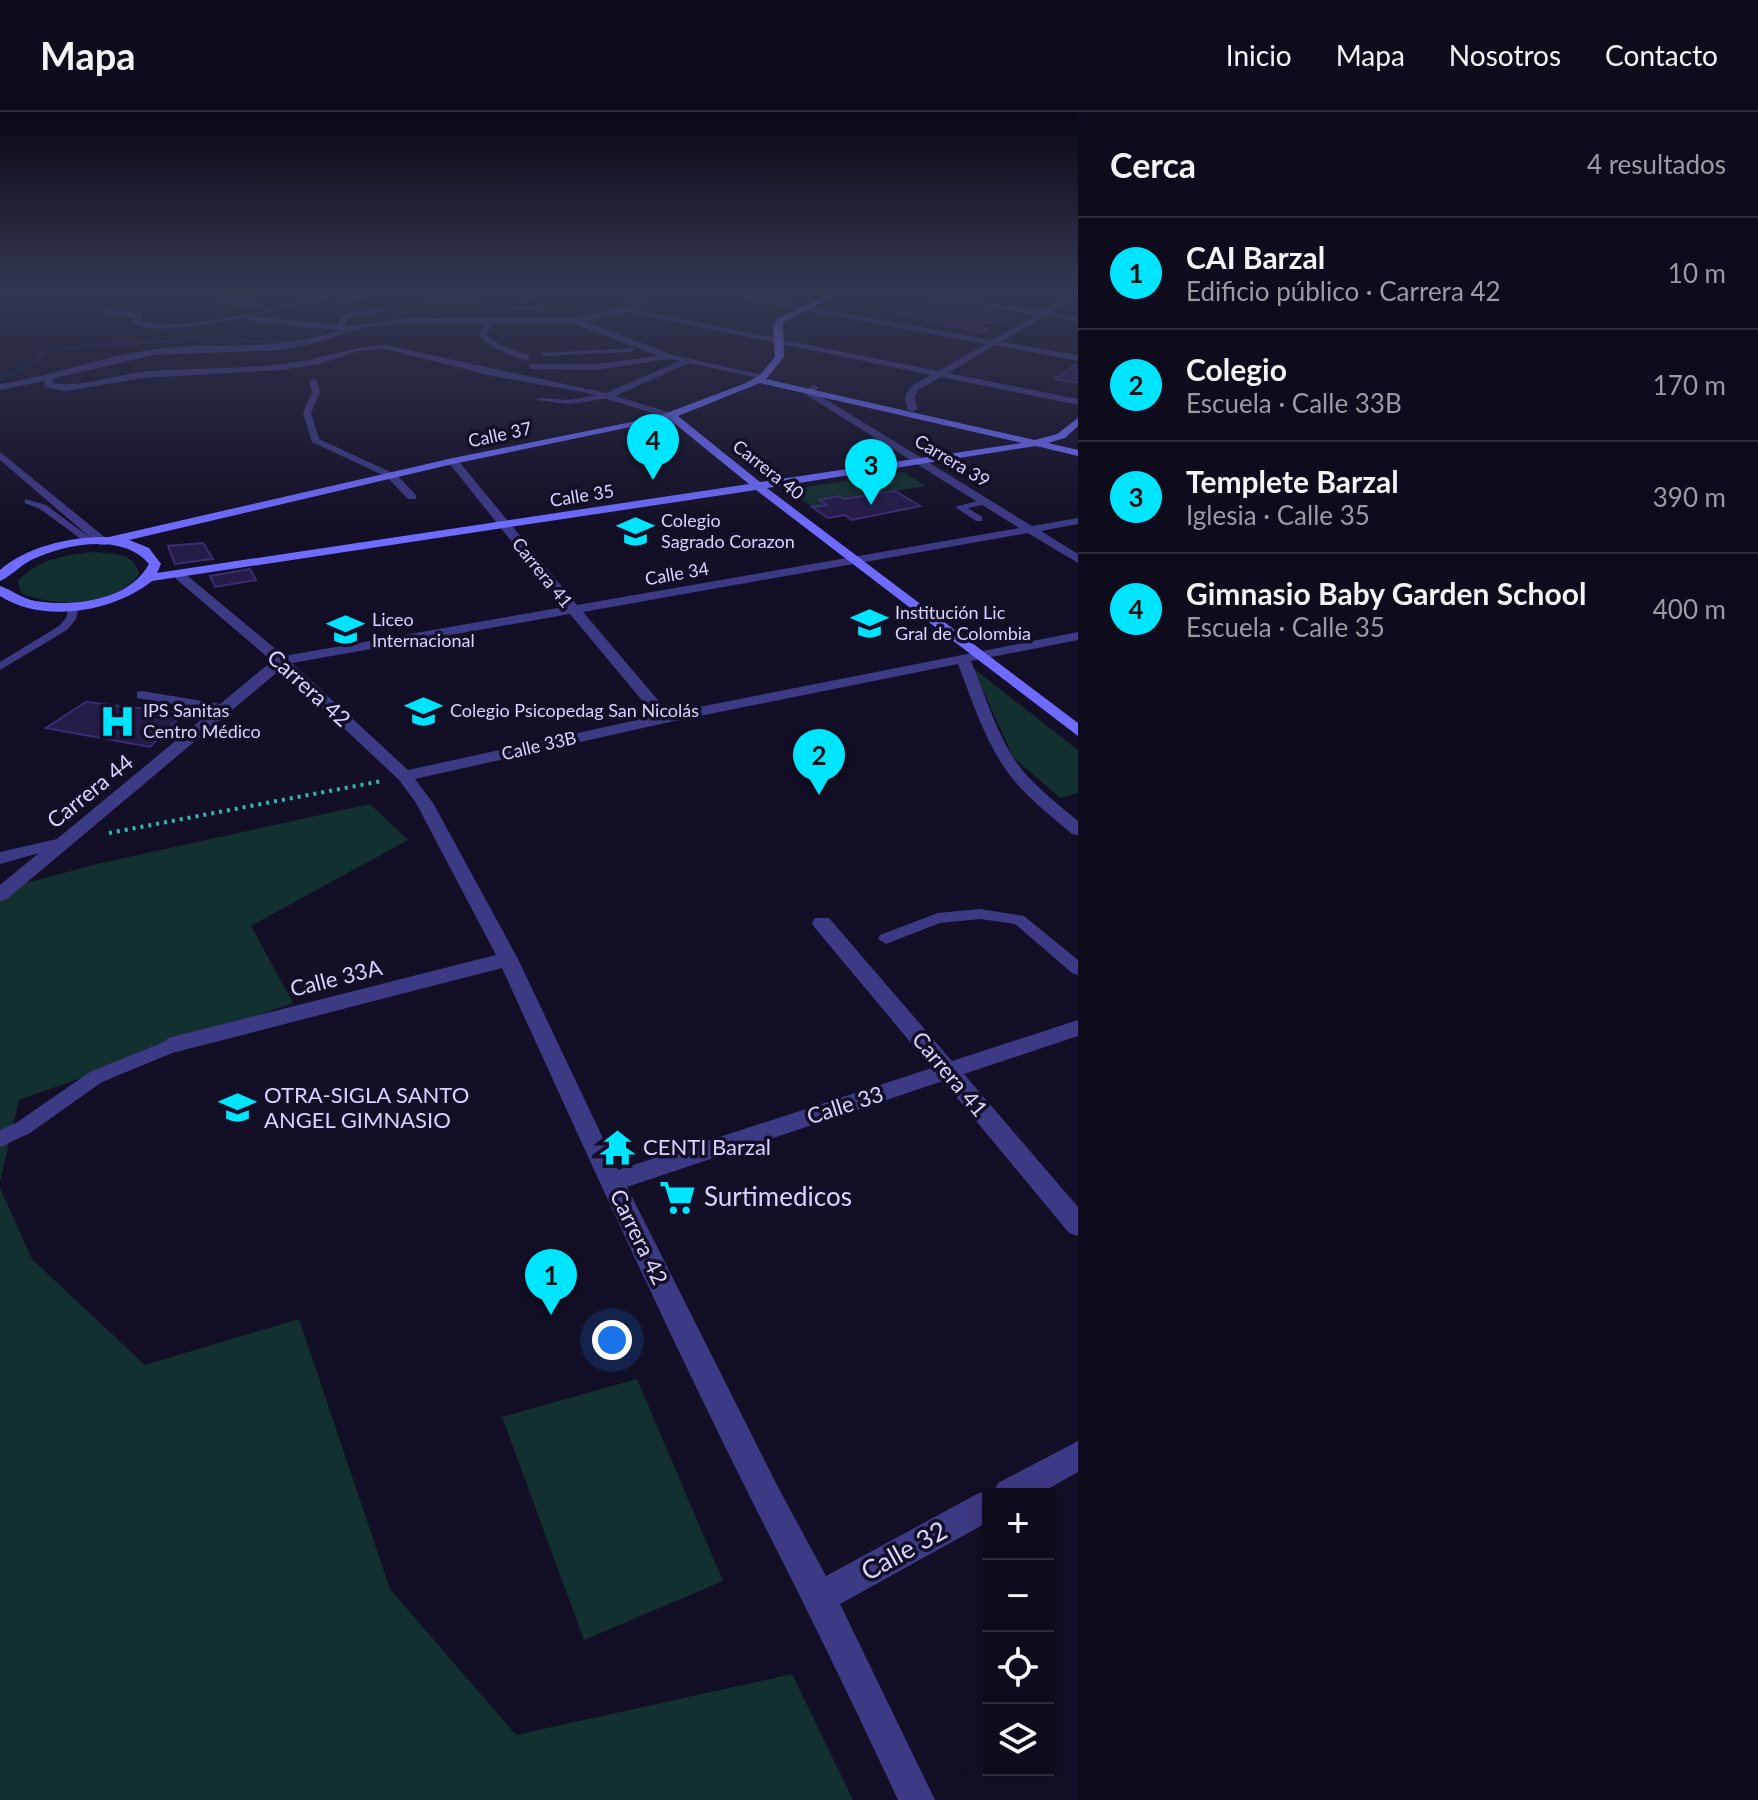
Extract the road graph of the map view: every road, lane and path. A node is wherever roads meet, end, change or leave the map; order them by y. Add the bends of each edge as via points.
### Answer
1 (70, 370) edge
2 (233, 370) edge
3 (480, 370) edge
4 (491, 370) edge
5 (668, 370) edge
6 (727, 370) edge
7 (768, 370) edge
8 (917, 370) edge
9 (945, 370) edge
10 (485, 371) junction
11 (938, 374) junction
12 (52, 375) junction
13 (12, 377) dead end
14 (760, 378) junction
15 (313, 381) dead end
16 (25, 383) junction
17 (0, 387) edge
18 (811, 390) junction
19 (607, 396) junction
20 (540, 400) dead end
21 (1078, 402) edge
22 (912, 409) junction
23 (672, 416) junction
24 (1078, 421) edge
25 (1048, 440) junction
26 (1034, 444) junction
27 (1078, 446) edge
28 (1078, 453) edge
29 (0, 455) edge
30 (453, 461) junction
31 (919, 463) junction
32 (392, 476) junction
33 (759, 487) junction
34 (412, 497) dead end
35 (28, 501) dead end
36 (984, 502) junction
37 (979, 519) dead end
38 (1078, 521) edge
39 (503, 526) junction
40 (1030, 530) junction
41 (101, 542) junction
42 (1078, 559) edge
43 (856, 561) junction
44 (180, 576) junction
45 (0, 577) edge
46 (148, 578) junction
47 (0, 590) edge
48 (74, 606) junction
49 (573, 610) junction
50 (1078, 636) edge
51 (982, 657) junction
52 (281, 661) junction
53 (964, 661) junction
54 (0, 667) edge
55 (141, 695) dead end
56 (227, 709) junction
57 (665, 718) junction
58 (1078, 731) edge
59 (405, 776) junction
60 (1078, 830) edge
61 (108, 833) dead end
62 (61, 842) junction
63 (0, 858) edge
64 (0, 895) edge
65 (822, 923) dead end
66 (886, 939) dead end
67 (508, 959) junction
68 (1078, 969) edge
69 (1078, 1028) edge
70 (176, 1044) joint
71 (948, 1071) junction
72 (0, 1139) edge
73 (612, 1182) junction
74 (1078, 1225) edge
75 (1078, 1456) edge
76 (1020, 1488) edge
77 (982, 1508) edge
78 (820, 1597) junction
79 (917, 1800) edge

1 - 12 street
2 - 12 street, Carrera 40 via 142,375 66,388 47,385
3 - 10 street, Carrera 40
4 - 10 street
5 - 19 street
6 - 14 street
7 - 14 street
8 - 11 street
9 - 11 street
10 - 19 street, Carrera 40
11 - 21 street
11 - 22 street via 912,392
12 - 16 street
13 - 16 street
14 - 18 street
14 - 23 street, Calle 37
15 - 32 lane via 316,392 307,413 315,440
16 - 17 street
18 - 22 street
18 - 26 street
18 - 31 street, Carrera 39
19 - 20 lane
19 - 23 street, Carrera 40
22 - 25 street
23 - 30 street, Calle 37
23 - 33 street, Carrera 40
24 - 25 street, Calle 35
25 - 26 street, Calle 35
25 - 27 street
26 - 28 street
26 - 31 street, Calle 35
29 - 41 street
30 - 32 street, Calle 37
30 - 39 street, Carrera 41
31 - 33 street, Calle 35
31 - 36 street, Carrera 39
32 - 34 street
32 - 41 street, Calle 37
33 - 39 street, Calle 35
33 - 43 street, Carrera 40
35 - 41 lane
36 - 37 lane via 960,507
36 - 40 street, Carrera 39
38 - 40 street, Calle 34
39 - 44 street, Calle 35
39 - 49 street, Carrera 41
40 - 42 street, Carrera 39
40 - 43 street, Calle 34
41 - 45 street, Calle 37 via 32,554
41 - 46 street via 126,543 151,555 155,568
43 - 49 street, Calle 34
43 - 51 street, Carrera 40
44 - 46 street, Calle 35
44 - 52 street, Carrera 42
46 - 48 street via 115,597
47 - 48 street via 26,604
48 - 54 lane via 63,628
49 - 52 street, Calle 34
49 - 57 street, Carrera 41
50 - 51 street, Calle 33B
51 - 53 street, Calle 33B
51 - 58 street, Carrera 40
52 - 56 street, Carrera 44
52 - 59 street, Carrera 42
53 - 57 street, Calle 33B
53 - 60 street via 1011,766
55 - 56 lane
56 - 62 street, Carrera 44
57 - 59 street, Calle 33B
59 - 61 path
59 - 67 street, Carrera 42
62 - 63 street
62 - 64 street, Carrera 44
65 - 71 street, Carrera 41
66 - 68 lane via 938,918 980,914 1019,920
67 - 70 street, Calle 33A
67 - 73 street, Carrera 42
69 - 71 street, Calle 33
70 - 72 lane via 96,1077
71 - 73 street, Calle 33
71 - 74 street, Carrera 41
73 - 78 street, Carrera 42
75 - 76 street
77 - 78 street, Calle 32
78 - 79 street, Carrera 42

